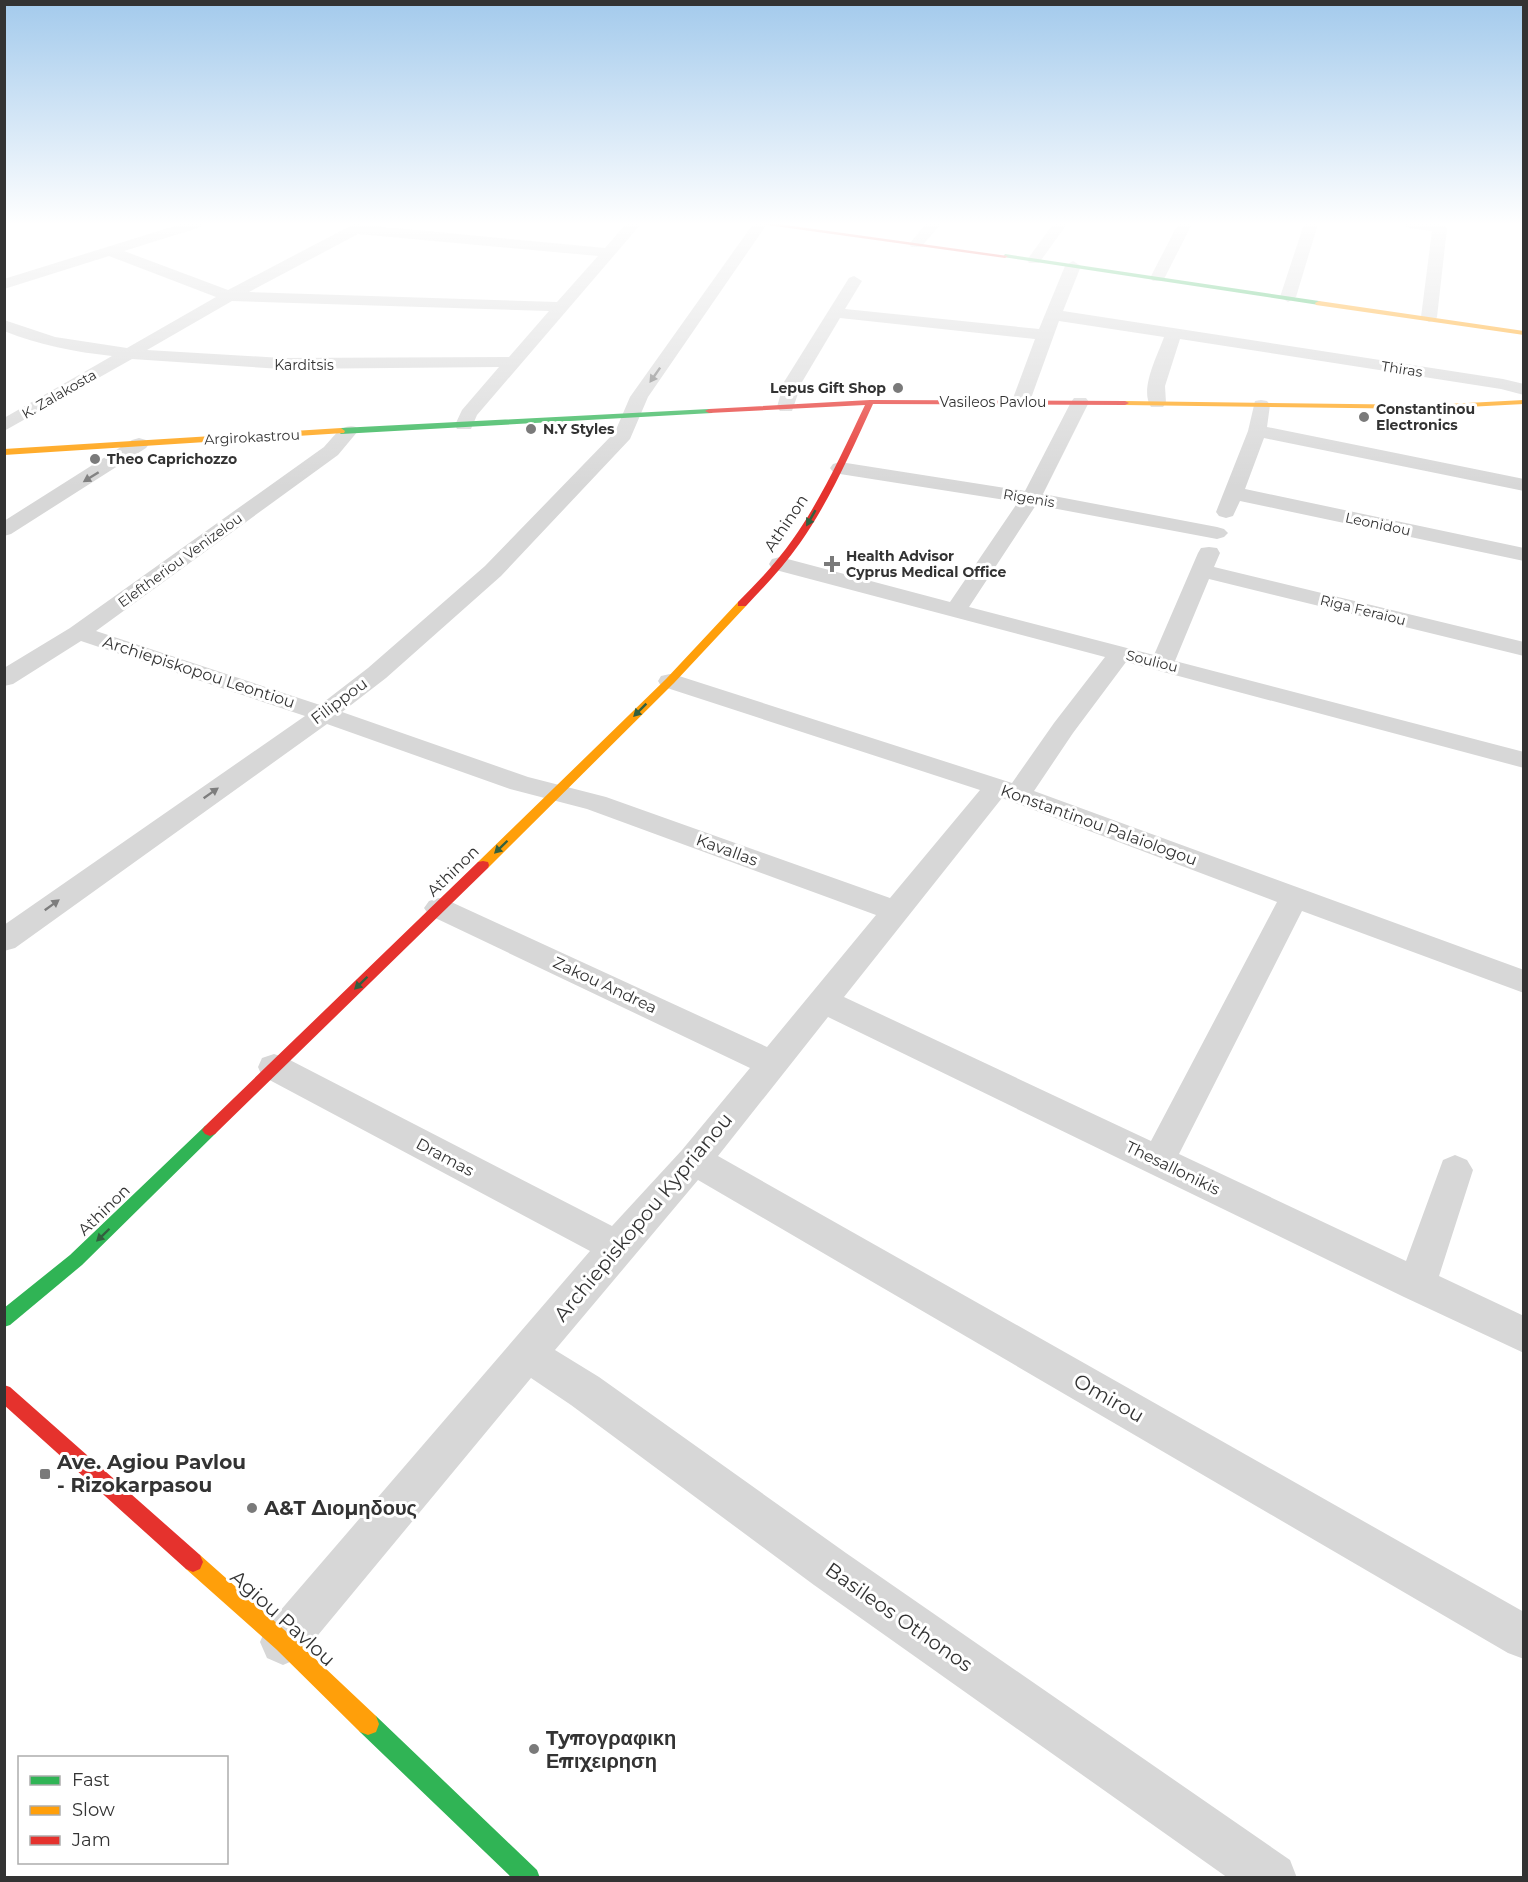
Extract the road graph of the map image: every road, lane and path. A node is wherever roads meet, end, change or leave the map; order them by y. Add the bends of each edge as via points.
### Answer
1 (202, 312) edge
2 (558, 312) edge
3 (700, 312) edge
4 (1055, 312) edge
5 (1393, 312) edge
6 (1430, 312) edge
7 (836, 313) joint
8 (1054, 315) junction
9 (1429, 317) junction
10 (4, 325) edge
11 (1524, 333) edge
12 (1173, 334) junction
13 (1045, 335) junction
14 (130, 353) junction
15 (515, 362) junction
16 (1524, 390) edge
17 (1021, 401) junction
18 (870, 402) junction
19 (1080, 402) junction
20 (1524, 402) edge
21 (1157, 403) junction
22 (1261, 405) junction
23 (786, 407) junction
24 (631, 416) junction
25 (464, 425) junction
26 (4, 426) edge
27 (349, 431) junction
28 (1257, 431) junction
29 (140, 444) junction
30 (4, 452) edge
31 (840, 468) junction
32 (1524, 485) edge
33 (1233, 493) junction
34 (1031, 498) junction
35 (4, 531) edge
36 (1217, 533) junction
37 (1524, 555) edge
38 (780, 564) junction
39 (1202, 570) junction
40 (955, 611) junction
41 (78, 633) junction
42 (1524, 649) edge
43 (1120, 654) junction
44 (1162, 664) junction
45 (4, 679) edge
46 (670, 681) junction
47 (324, 714) junction
48 (1524, 760) edge
49 (1007, 790) junction
50 (558, 793) junction
51 (1294, 897) junction
52 (439, 908) junction
53 (895, 910) junction
54 (4, 940) edge
55 (1524, 982) edge
56 (823, 1001) junction
57 (771, 1063) junction
58 (274, 1067) junction
59 (694, 1160) junction
60 (1159, 1160) junction
61 (1455, 1170) dead end
62 (616, 1247) junction
63 (1417, 1285) junction
64 (4, 1319) edge
65 (1524, 1335) edge
66 (527, 1354) junction
67 (4, 1393) edge
68 (1524, 1637) edge
69 (283, 1642) junction
70 (529, 1878) edge
71 (1272, 1878) edge

1 - 14 street, K. Zalakosta
2 - 15 street
3 -> 24 street, Filippou via 639,397
4 - 8 street
5 - 9 street
6 - 9 street
7 - 13 street
7 - 23 street via 793,382
8 - 12 street, Thiras
8 - 13 street
9 - 11 street
10 - 14 street, Karditsis via 59,344
12 - 16 street, Thiras
12 - 21 street via 1156,386
13 - 17 street
14 - 15 street, Karditsis via 261,364
14 - 26 street, K. Zalakosta
15 - 25 street via 468,414
17 - 18 street, Vasileos Pavlou
17 - 19 street, Vasileos Pavlou
18 - 23 street, Vasileos Pavlou
18 - 31 street, Athinon
19 - 21 street, Vasileos Pavlou
19 - 34 street
20 - 22 street, Vasileos Pavlou
21 - 22 street, Vasileos Pavlou
22 - 28 street
23 - 24 street, Vasileos Pavlou
24 - 25 street, Vasileos Pavlou
24 - 47 street, Filippou via 622,435 493,571
25 - 27 street, Argirokastrou
27 - 29 street, Argirokastrou
27 - 41 street, Eleftheriou Venizelou via 331,451
28 - 32 street
28 - 33 street
29 - 30 street, Argirokastrou
29 -> 35 street
31 - 34 street, Rigenis
31 -> 38 street, Athinon
33 - 36 street
33 - 37 street, Leonidou
34 - 36 street, Rigenis
34 - 40 street
36 - 39 street
38 - 40 street, Souliou
38 - 46 street, Athinon
39 - 42 street, Riga Feraiou
39 - 44 street
40 - 43 street, Souliou
41 - 45 street, Eleftheriou Venizelou
41 - 47 street, Archiepiskopou Leontiou
43 - 44 street, Souliou
43 - 49 street, Archiepiskopou Kyprianou via 1063,728
44 - 48 street, Souliou
46 - 49 street, Konstantinou Palaiologou
46 -> 50 street, Athinon
47 - 50 street, Archiepiskopou Leontiou via 519,783
54 -> 47 street, Filippou
49 - 51 street, Konstantinou Palaiologou
49 - 53 street, Archiepiskopou Kyprianou
50 -> 52 street, Athinon
50 - 53 street, Kavallas via 596,803
51 - 55 street, Konstantinou Palaiologou
51 - 60 street
52 - 57 street, Zakou Andrea
52 -> 58 street, Athinon
53 - 56 street, Archiepiskopou Kyprianou
56 - 57 street, Archiepiskopou Kyprianou
56 - 60 street, Thesallonikis
57 - 59 street, Archiepiskopou Kyprianou
58 - 62 street, Dramas
58 -> 64 street, Athinon via 76,1260
59 - 62 street, Archiepiskopou Kyprianou
59 - 68 street, Omirou
60 - 63 street, Thesallonikis
61 - 63 street
62 - 66 street, Archiepiskopou Kyprianou
63 - 65 street, Thesallonikis
66 - 69 street, Archiepiskopou Kyprianou
66 - 71 street, Basileos Othonos via 585,1391 830,1569
67 - 69 street, Agiou Pavlou
69 - 70 street, Agiou Pavlou

